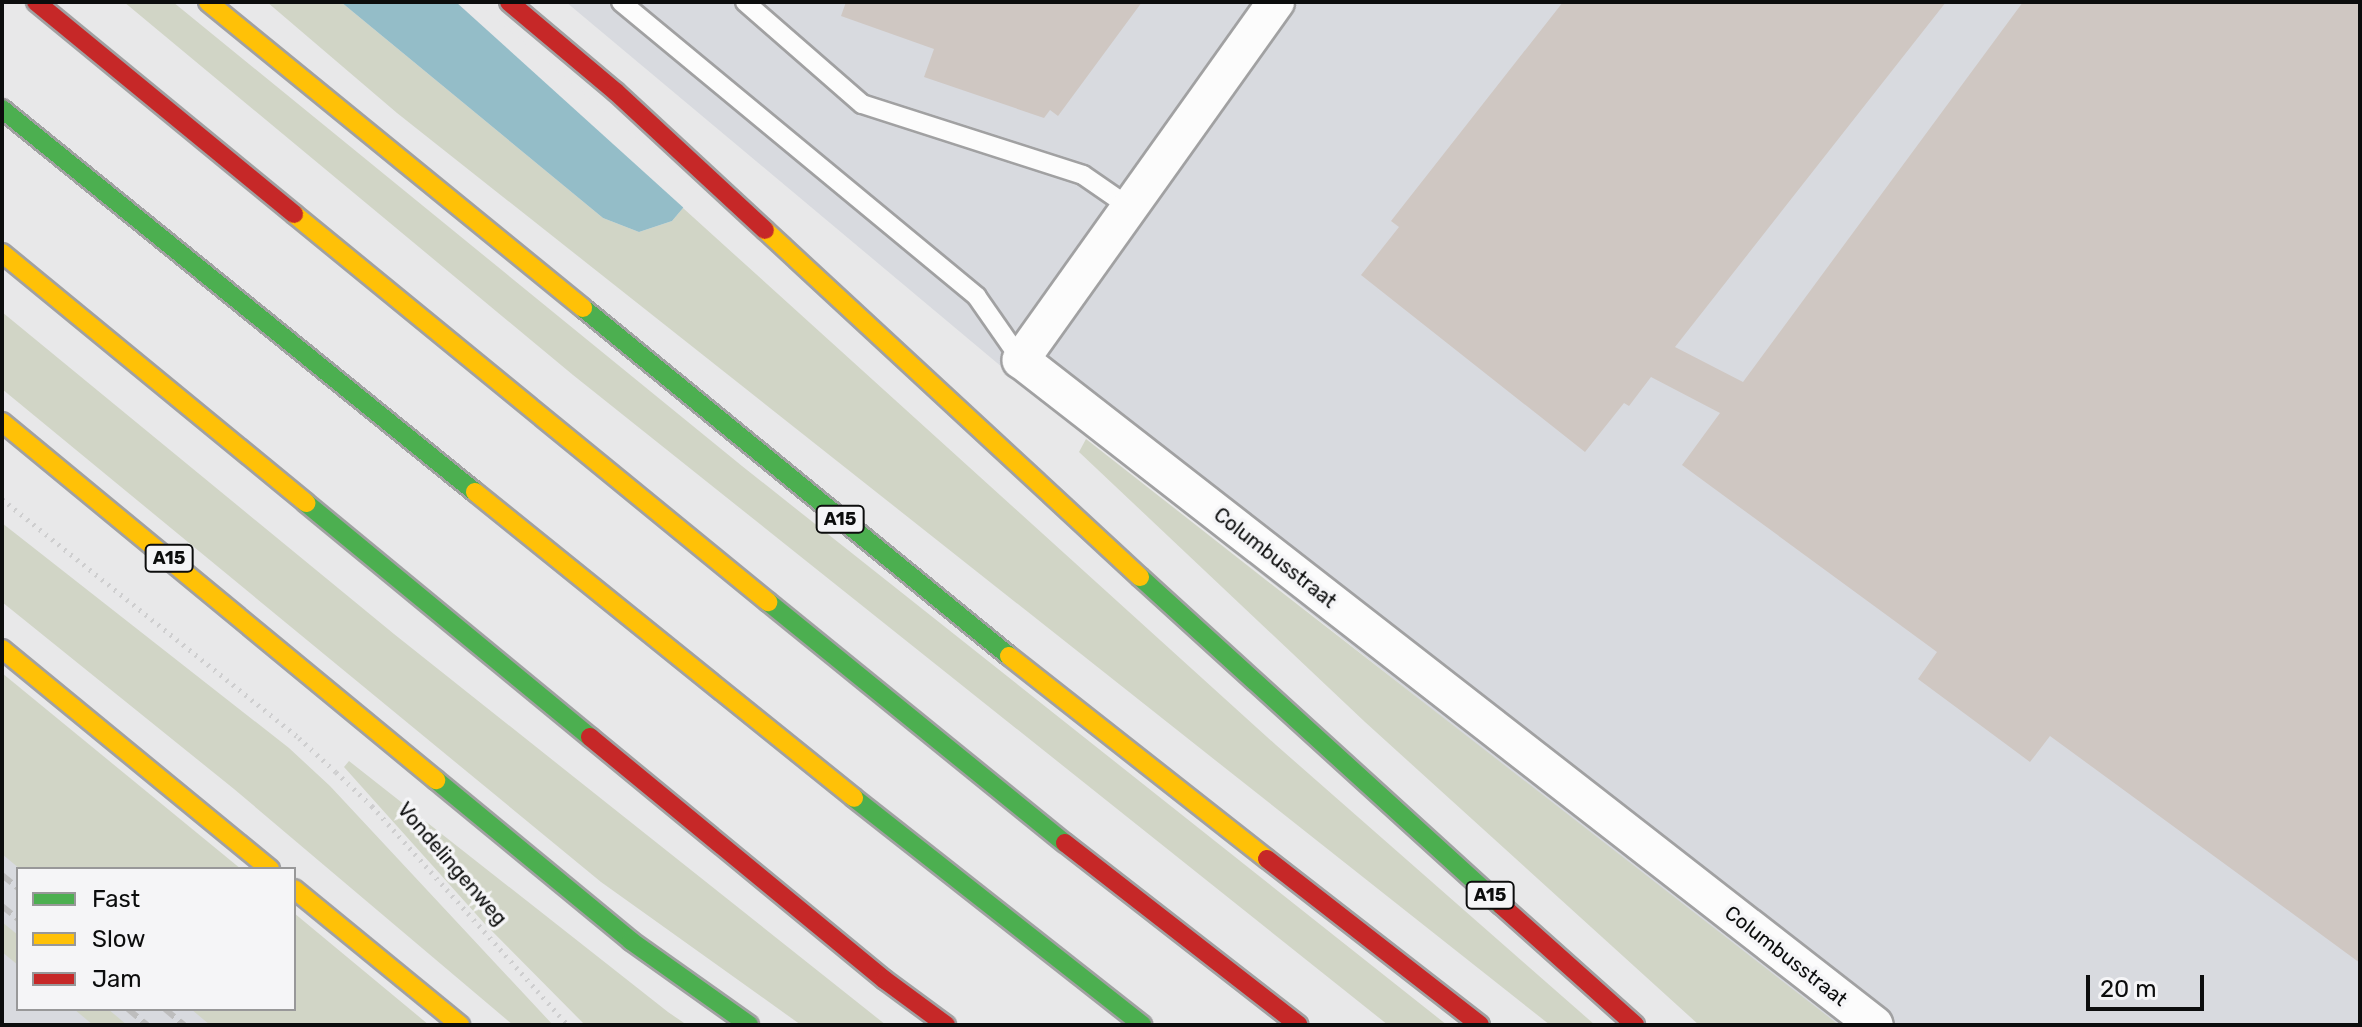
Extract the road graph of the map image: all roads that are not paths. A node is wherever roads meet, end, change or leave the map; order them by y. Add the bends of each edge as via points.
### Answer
1 (36, 2) edge
2 (208, 2) edge
3 (509, 2) edge
4 (621, 2) edge
5 (745, 2) edge
6 (1276, 2) edge
7 (2, 109) edge
8 (1128, 206) junction
9 (2, 253) edge
10 (1021, 360) junction
11 (2, 422) edge
12 (2, 649) edge
13 (268, 867) edge
14 (296, 891) edge
15 (460, 1025) edge
16 (749, 1025) edge
17 (946, 1025) edge
18 (1142, 1025) edge
19 (1299, 1025) edge
20 (1480, 1025) edge
21 (1635, 1025) edge
22 (1875, 1025) edge

1 - 19 main road via 981,777
2 - 20 main road, A15 via 1059,697
3 - 21 main road, A15 via 616,92 1297,722
4 - 10 lane via 977,297
5 - 8 lane via 862,104 1083,175
6 - 8 street
7 - 18 main road
8 - 10 street
9 - 17 main road
10 - 22 street, Columbusstraat
11 - 16 main road, A15 via 631,941
12 - 13 main road
14 - 15 main road

